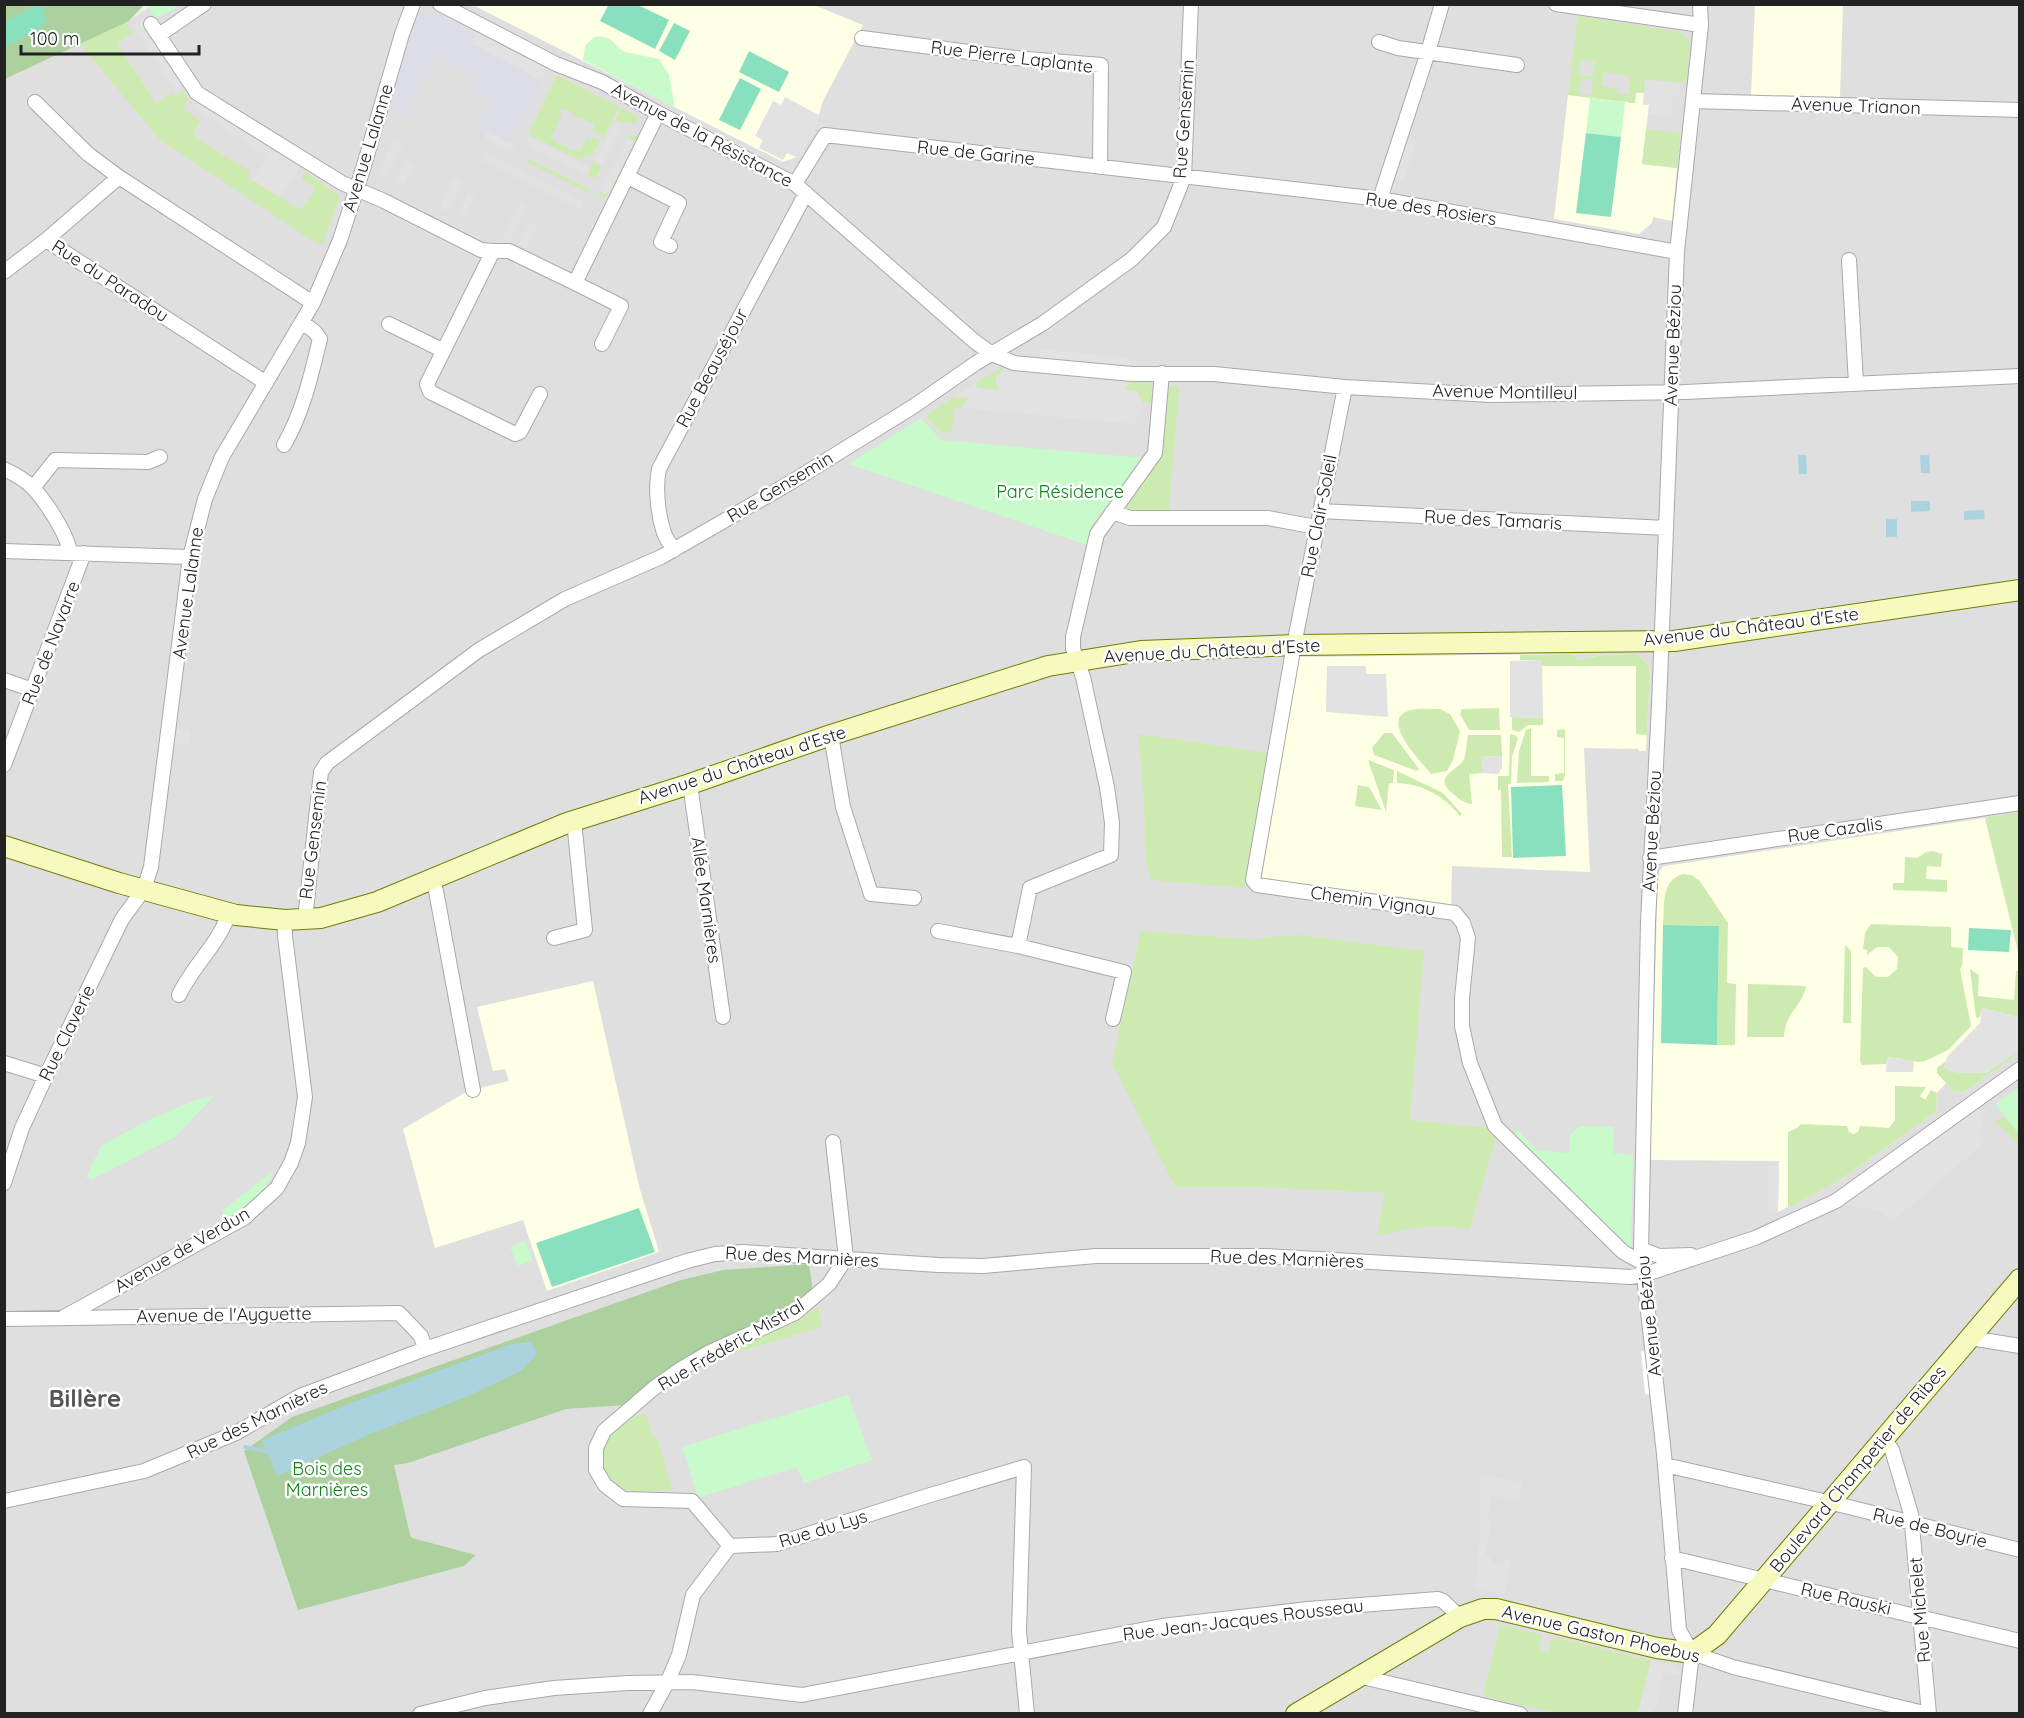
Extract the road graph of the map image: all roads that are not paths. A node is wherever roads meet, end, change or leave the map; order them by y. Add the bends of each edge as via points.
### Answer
1 (204, 4) edge
2 (413, 4) edge
3 (440, 4) edge
4 (1191, 4) edge
5 (1442, 4) edge
6 (1556, 4) edge
7 (1700, 4) edge
8 (1589, 7) edge
9 (1701, 25) junction
10 (862, 38) dead end
11 (1379, 42) dead end
12 (1428, 52) junction
13 (1517, 65) dead end
14 (1693, 101) junction
15 (35, 102) dead end
16 (2019, 110) edge
17 (658, 113) junction
18 (1100, 166) junction
19 (119, 177) junction
20 (628, 177) junction
21 (1184, 177) junction
22 (800, 188) junction
23 (356, 190) junction
24 (1380, 199) junction
25 (46, 240) junction
26 (670, 246) dead end
27 (493, 251) junction
28 (1677, 252) junction
29 (1849, 260) dead end
30 (4, 273) edge
31 (575, 283) junction
32 (313, 303) junction
33 (302, 322) junction
34 (390, 324) dead end
35 (602, 344) dead end
36 (442, 350) junction
37 (992, 354) junction
38 (1161, 373) junction
39 (2019, 376) edge
40 (266, 383) junction
41 (1856, 384) junction
42 (1345, 387) junction
43 (1671, 392) junction
44 (540, 394) dead end
45 (284, 446) dead end
46 (160, 457) dead end
47 (4, 470) edge
48 (33, 488) junction
49 (1320, 511) junction
50 (1112, 512) junction
51 (1316, 527) junction
52 (1666, 528) junction
53 (674, 550) junction
54 (4, 551) edge
55 (77, 553) junction
56 (190, 557) junction
57 (2019, 590) edge
58 (1661, 641) junction
59 (1294, 645) junction
60 (1077, 661) junction
61 (4, 680) edge
62 (33, 690) junction
63 (831, 735) junction
64 (4, 765) edge
65 (690, 784) junction
66 (2019, 803) edge
67 (574, 821) junction
68 (4, 846) edge
69 (1650, 858) junction
70 (432, 879) junction
71 (144, 889) junction
72 (914, 898) dead end
73 (229, 913) junction
74 (295, 920) junction
75 (938, 931) dead end
76 (554, 938) dead end
77 (1018, 946) junction
78 (179, 995) dead end
79 (723, 1017) dead end
80 (1113, 1019) dead end
81 (4, 1063) edge
82 (2019, 1069) edge
83 (46, 1076) junction
84 (473, 1090) dead end
85 (833, 1142) dead end
86 (4, 1183) edge
87 (1706, 1254) junction
88 (846, 1258) junction
89 (1642, 1262) junction
90 (2019, 1279) edge
91 (64, 1317) junction
92 (4, 1318) edge
93 (1970, 1338) junction
94 (2019, 1346) edge
95 (425, 1349) junction
96 (1884, 1439) junction
97 (1665, 1465) junction
98 (4, 1501) edge
99 (1829, 1503) junction
100 (1913, 1524) junction
101 (730, 1546) junction
102 (2019, 1550) edge
103 (1672, 1558) junction
104 (1764, 1580) junction
105 (1460, 1617) junction
106 (1921, 1617) junction
107 (2019, 1641) edge
108 (1692, 1653) junction
109 (1021, 1654) junction
110 (1358, 1676) junction
111 (668, 1681) junction
112 (420, 1713) edge
113 (650, 1713) edge
114 (1027, 1713) edge
115 (1296, 1713) edge
116 (1520, 1713) edge
117 (1684, 1713) edge
118 (1928, 1713) edge

1 - 23 street via 155,29 197,93
2 - 23 street, Avenue Lalanne
3 - 17 street, Avenue de la Résistance
4 - 21 street, Rue Gensemin
5 - 12 street
6 - 8 street
7 - 9 street, Avenue Béziou
8 - 9 street
9 - 14 street, Avenue Béziou
10 - 18 street, Rue Pierre Laplante via 1101,65
11 - 12 street
12 - 13 street
12 - 24 street
14 - 16 street, Avenue Trianon
14 - 28 street, Avenue Béziou
15 - 19 street via 88,154
17 - 20 street
17 - 22 street, Avenue de la Résistance
18 - 21 street, Rue de Garine
18 - 22 street, Rue de Garine via 825,135
19 - 25 street, Rue du Paradou
19 - 32 street
20 - 26 street via 679,203 661,242
20 - 31 street
21 - 24 street, Rue des Rosiers
21 - 37 street, Rue Gensemin via 1164,227 1132,260
22 - 37 street, Avenue de la Résistance
22 - 53 street, Rue Beauséjour via 659,469 659,507 664,533
23 - 27 street via 482,250
23 - 32 street, Avenue Lalanne
24 - 28 street, Rue des Rosiers
25 - 30 street
25 - 40 street, Rue du Paradou
27 - 31 street via 509,251
27 - 36 street
28 - 43 street, Avenue Béziou
29 - 41 street
31 - 35 street via 621,306
32 - 33 street, Avenue Lalanne
33 - 40 street, Avenue Lalanne
33 - 45 street via 320,339 308,388
34 - 36 street
36 - 44 street via 427,381 428,390 511,433 520,432
37 - 38 street, Avenue Montilleul via 1014,363
37 - 53 street, Rue Gensemin via 824,462
38 - 42 street, Avenue Montilleul via 1214,374
38 - 50 street via 1153,459
39 - 41 street, Avenue Montilleul
40 - 56 street, Avenue Lalanne via 222,457 205,500
41 - 43 street, Avenue Montilleul
42 - 43 street, Avenue Montilleul via 1491,395
42 - 49 street, Rue Clair-Soleil
43 - 52 street, Avenue Béziou
46 - 48 street via 148,462 55,460
47 - 48 street
48 - 55 street
49 - 51 street, Rue Clair-Soleil
49 - 52 street, Rue des Tamaris
50 - 51 street via 1130,518 1268,518
50 - 60 street via 1097,534 1073,637
51 - 59 street, Rue Clair-Soleil
52 - 58 street, Avenue Béziou
53 - 74 street, Rue Gensemin via 565,599 479,650 327,763 321,772 305,904
54 - 55 street
55 - 56 street
55 - 62 street, Rue de Navarre
56 - 71 street, Avenue Lalanne via 151,867
57 - 58 street, Avenue du Château d'Este
58 - 59 street, Avenue du Château d'Este
58 - 69 street, Avenue Béziou
59 - 60 street, Avenue du Château d'Este via 1141,651
59 - 89 street, Chemin Vignau via 1253,880 1257,885 1455,913 1468,938 1462,1026 1470,1063 1496,1126 1623,1252
60 - 63 street, Avenue du Château d'Este via 1048,666
60 - 77 street via 1107,787 1113,823 1111,855 1030,888
61 - 62 street
62 - 64 street, Rue de Navarre
63 - 65 street, Avenue du Château d'Este
63 - 72 street via 843,807 871,894
65 - 67 street, Avenue du Château d'Este
65 - 79 street, Allée Marnières
66 - 69 street, Rue Cazalis
67 - 70 street, Avenue du Château d'Este
67 - 76 street via 585,930
68 - 71 street, Avenue du Château d'Este
69 - 89 street, Avenue Béziou
70 - 74 street, Avenue du Château d'Este via 358,908
70 - 84 street
71 - 73 street, Avenue du Château d'Este
71 - 83 street, Rue Claverie via 122,919
73 - 74 street, Avenue du Château d'Este via 257,919
73 - 78 street via 219,937 187,978
74 - 91 street, Avenue de Verdun via 285,936 305,1097 298,1143 277,1188 244,1218
75 - 77 street
77 - 80 street via 1124,972
81 - 83 street
82 - 87 street via 1836,1201 1755,1238
83 - 86 street, Rue Claverie via 22,1128
85 - 88 street
87 - 89 street
87 - 89 street via 1659,1256
88 - 89 street, Rue des Marnières via 983,1266 1096,1256 1267,1256 1630,1277
88 - 95 street, Rue des Marnières via 743,1251 715,1254
88 - 101 street, Rue Frédéric Mistral via 830,1284 795,1313 681,1369 610,1424 599,1439 596,1470 599,1479 614,1493 623,1499 692,1501
89 - 97 street, Avenue Béziou
90 - 93 street, Boulevard Champetier de Ribes
91 - 92 street, Avenue de l'Ayguette
91 - 95 street, Avenue de l'Ayguette via 399,1313 421,1336
93 - 94 street
93 - 96 street, Boulevard Champetier de Ribes
95 - 98 street, Rue des Marnières via 300,1396 236,1433 144,1470
96 - 99 street, Boulevard Champetier de Ribes
96 - 100 street, Rue Michelet via 1895,1458
97 - 99 street, Rue de Boyrie
97 - 103 street, Avenue Béziou
99 - 100 street, Rue de Boyrie
99 - 104 street, Boulevard Champetier de Ribes
100 - 102 street, Rue de Boyrie
100 - 106 street, Rue Michelet
101 - 109 street, Rue du Lys via 777,1544 1024,1467
101 - 111 street via 693,1595 679,1655
103 - 104 street, Rue Rauski
103 - 108 street, Avenue Béziou via 1679,1630
104 - 106 street, Rue Rauski
104 - 108 street, Boulevard Champetier de Ribes via 1718,1635
105 - 108 street, Avenue Gaston Phoebus via 1496,1609
105 - 109 street, Rue Jean-Jacques Rousseau via 1438,1599 1318,1608 1162,1626
105 - 110 street, Avenue Gaston Phoebus
106 - 107 street, Rue Rauski
106 - 118 street, Rue Michelet
108 - 117 street
108 - 118 street, Avenue Gaston Phoebus via 1733,1667
109 - 111 street, Rue Jean-Jacques Rousseau via 802,1695
109 - 114 street
110 - 115 street, Avenue Gaston Phoebus
110 - 116 street
111 - 112 street, Rue Jean-Jacques Rousseau via 555,1688
111 - 113 street

